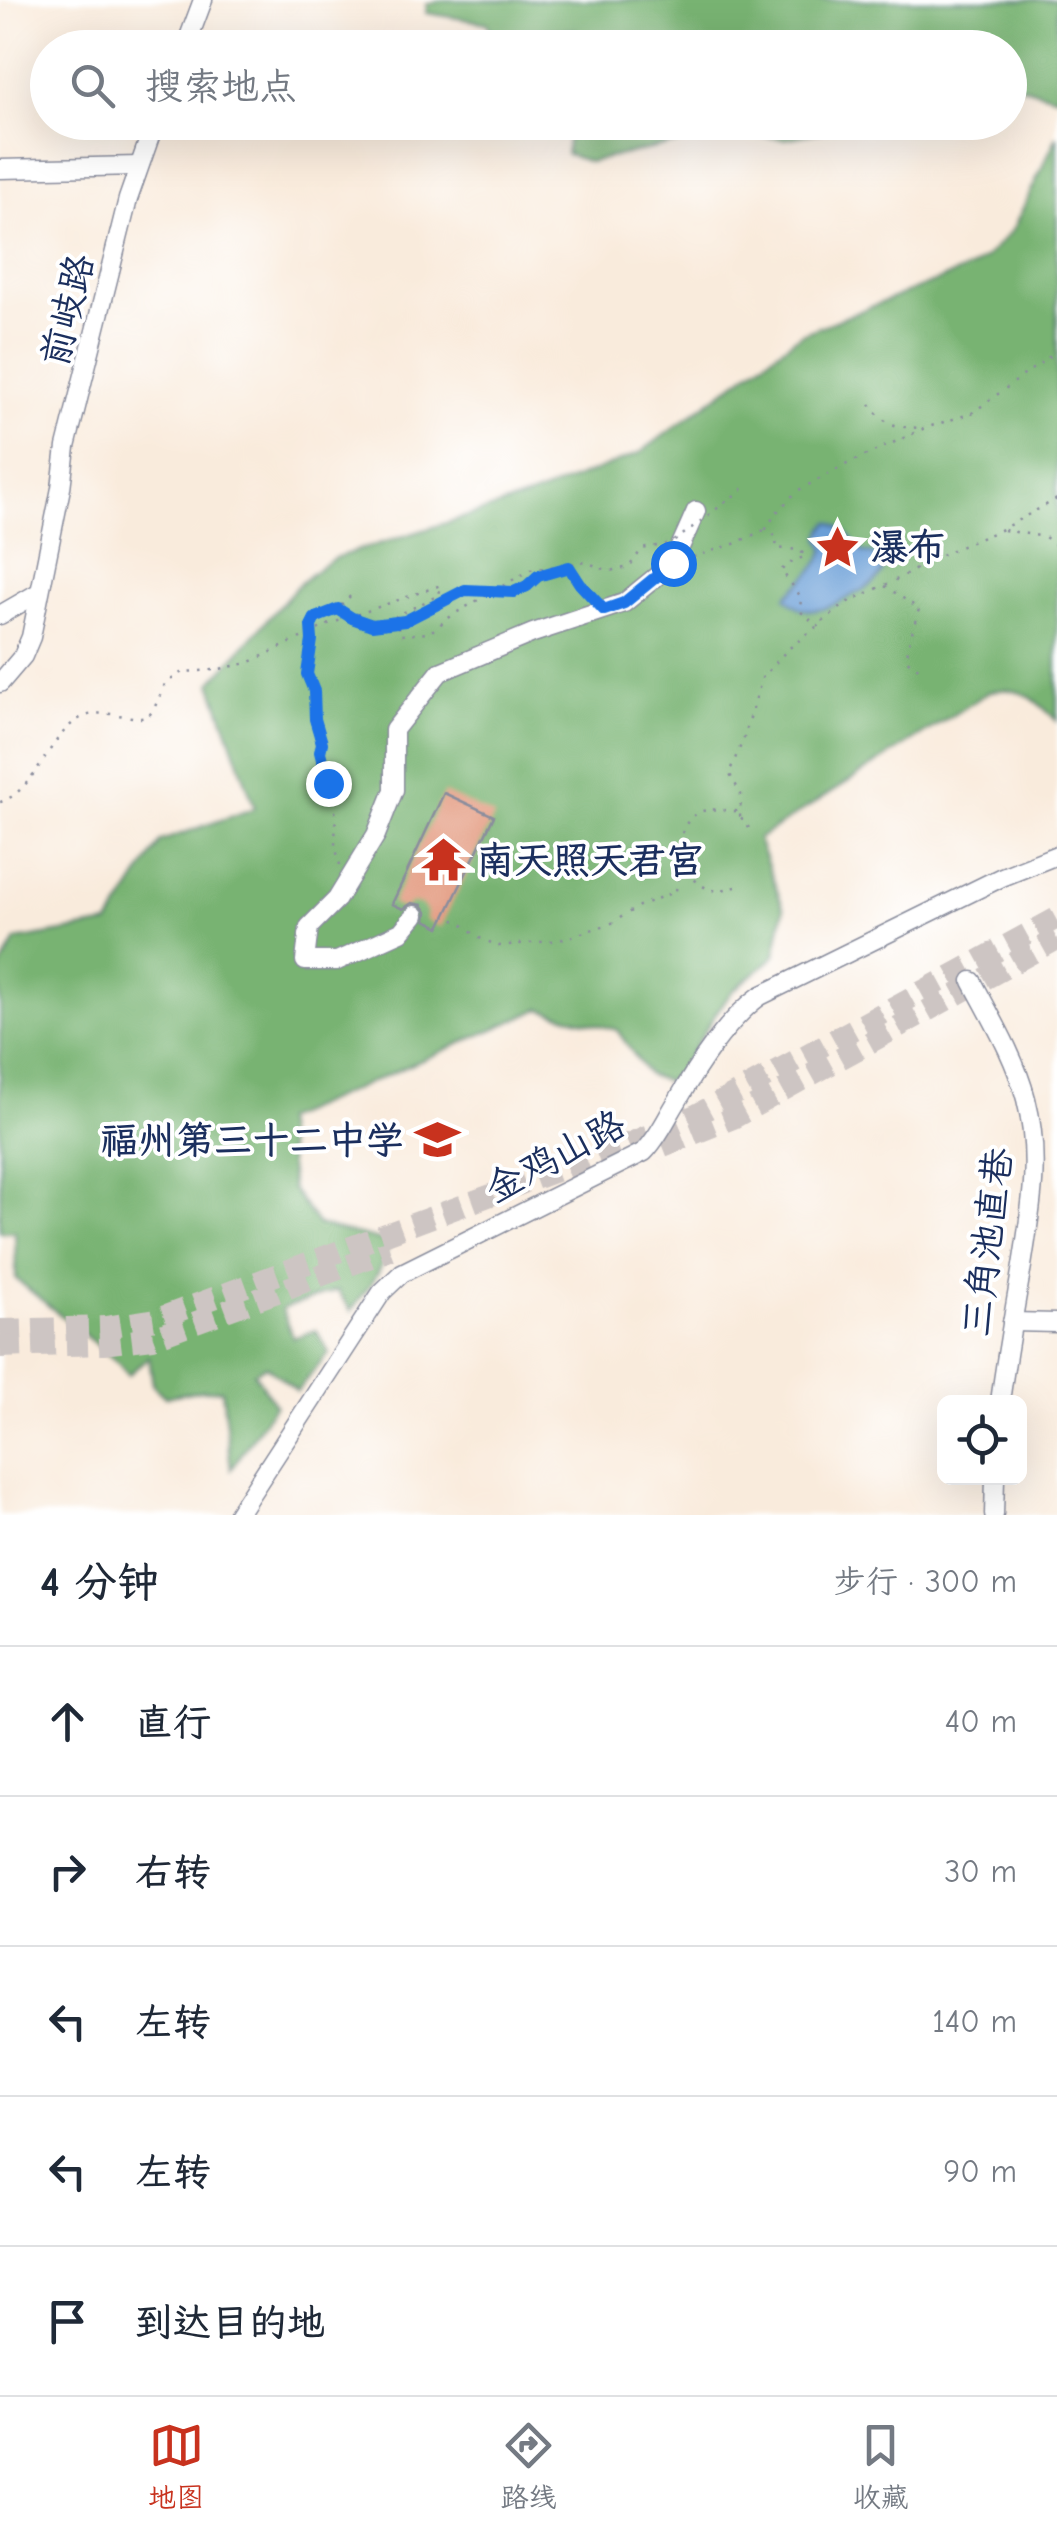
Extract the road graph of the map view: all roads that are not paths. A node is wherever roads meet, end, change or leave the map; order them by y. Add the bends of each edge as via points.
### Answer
1 (204, 0) edge
2 (192, 30) edge
3 (148, 140) edge
4 (0, 170) edge
5 (137, 171) junction
6 (0, 180) edge
7 (696, 511) dead end
8 (38, 593) junction
9 (0, 615) edge
10 (0, 683) edge
11 (1057, 855) edge
12 (415, 915) road end
13 (972, 981) dead end
14 (1012, 1322) junction
15 (1057, 1323) edge
16 (1001, 1395) edge
17 (237, 1515) edge

1 - 2 street
3 - 5 street, 前岐路
4 - 5 street
5 - 6 street
5 - 8 street, 前岐路 via 66,446
7 - 12 street via 673,563 624,603 440,672 394,730 394,790 344,889 309,927 305,961 337,961 401,932
8 - 9 street
8 - 10 street, 前岐路 via 28,648
11 - 17 street, 金鸡山路 via 760,996 727,1028 644,1152 402,1273 382,1292
13 - 14 street, 三角池直巷 via 1014,1063 1033,1134 1035,1183
14 - 15 street
14 - 16 street, 三角池直巷

